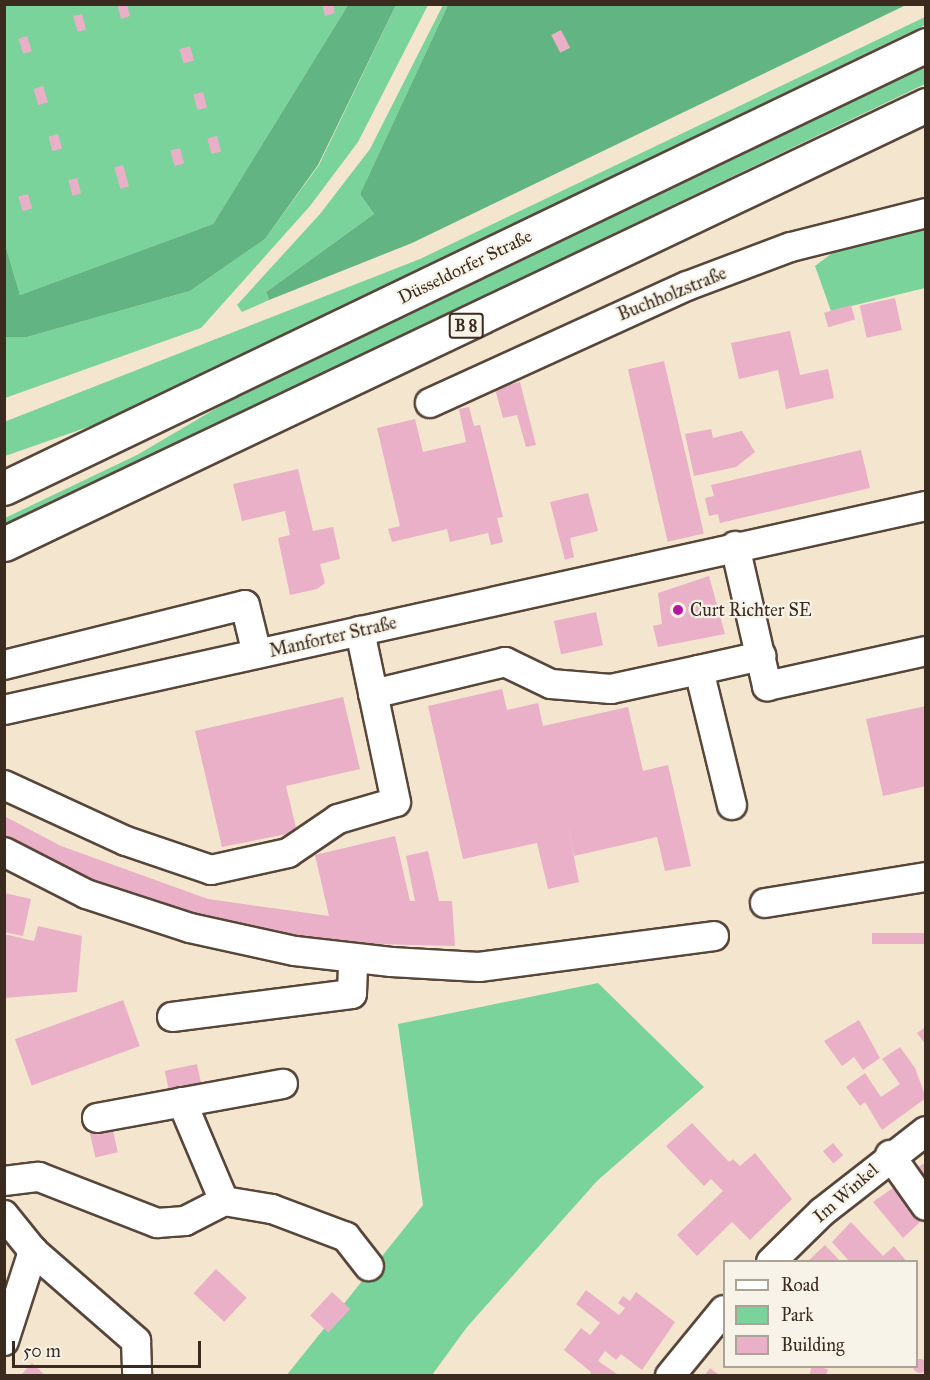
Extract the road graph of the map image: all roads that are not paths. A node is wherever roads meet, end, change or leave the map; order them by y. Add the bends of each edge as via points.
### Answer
1 (926, 45) edge
2 (926, 105) edge
3 (926, 213) edge
4 (430, 403) dead end
5 (4, 488) edge
6 (926, 506) edge
7 (4, 544) edge
8 (735, 546) junction
9 (360, 631) junction
10 (926, 651) edge
11 (257, 654) junction
12 (760, 656) junction
13 (4, 665) edge
14 (699, 670) junction
15 (373, 694) junction
16 (4, 710) edge
17 (4, 785) edge
18 (732, 805) dead end
19 (4, 852) edge
20 (926, 877) edge
21 (765, 903) dead end
22 (714, 936) dead end
23 (353, 958) junction
24 (172, 1017) dead end
25 (283, 1084) dead end
26 (182, 1102) junction
27 (97, 1118) dead end
28 (926, 1131) edge
29 (890, 1155) junction
30 (4, 1181) edge
31 (224, 1201) junction
32 (926, 1206) edge
33 (4, 1215) edge
34 (33, 1251) junction
35 (773, 1260) edge
36 (369, 1266) dead end
37 (723, 1311) edge
38 (4, 1341) edge
39 (137, 1376) edge
40 (670, 1376) edge

1 - 5 main road, Düsseldorfer Straße
2 - 7 main road, B 8
3 - 4 street, Buchholzstraße via 791,247 687,286
6 - 8 street, Manforter Straße
8 - 9 street, Manforter Straße
8 - 12 street
9 - 11 street, Manforter Straße
9 - 15 street
10 - 12 street via 767,686
11 - 13 street via 245,605
11 - 16 street, Manforter Straße
12 - 14 street
14 - 15 street via 610,689 551,684 505,662
14 - 18 street
15 - 17 street via 396,802 338,819 288,853 211,870 126,841
19 - 23 street via 86,894 190,928
20 - 21 street
22 - 23 street via 479,967
23 - 24 street via 352,994
25 - 26 street
26 - 27 street
26 - 31 street
28 - 29 street, Im Winkel
29 - 32 street
29 - 35 street, Im Winkel
30 - 31 street via 39,1177 157,1223 185,1221
31 - 36 street via 272,1209 346,1237
33 - 34 street
34 - 38 street
34 - 39 street via 136,1341
37 - 40 street

